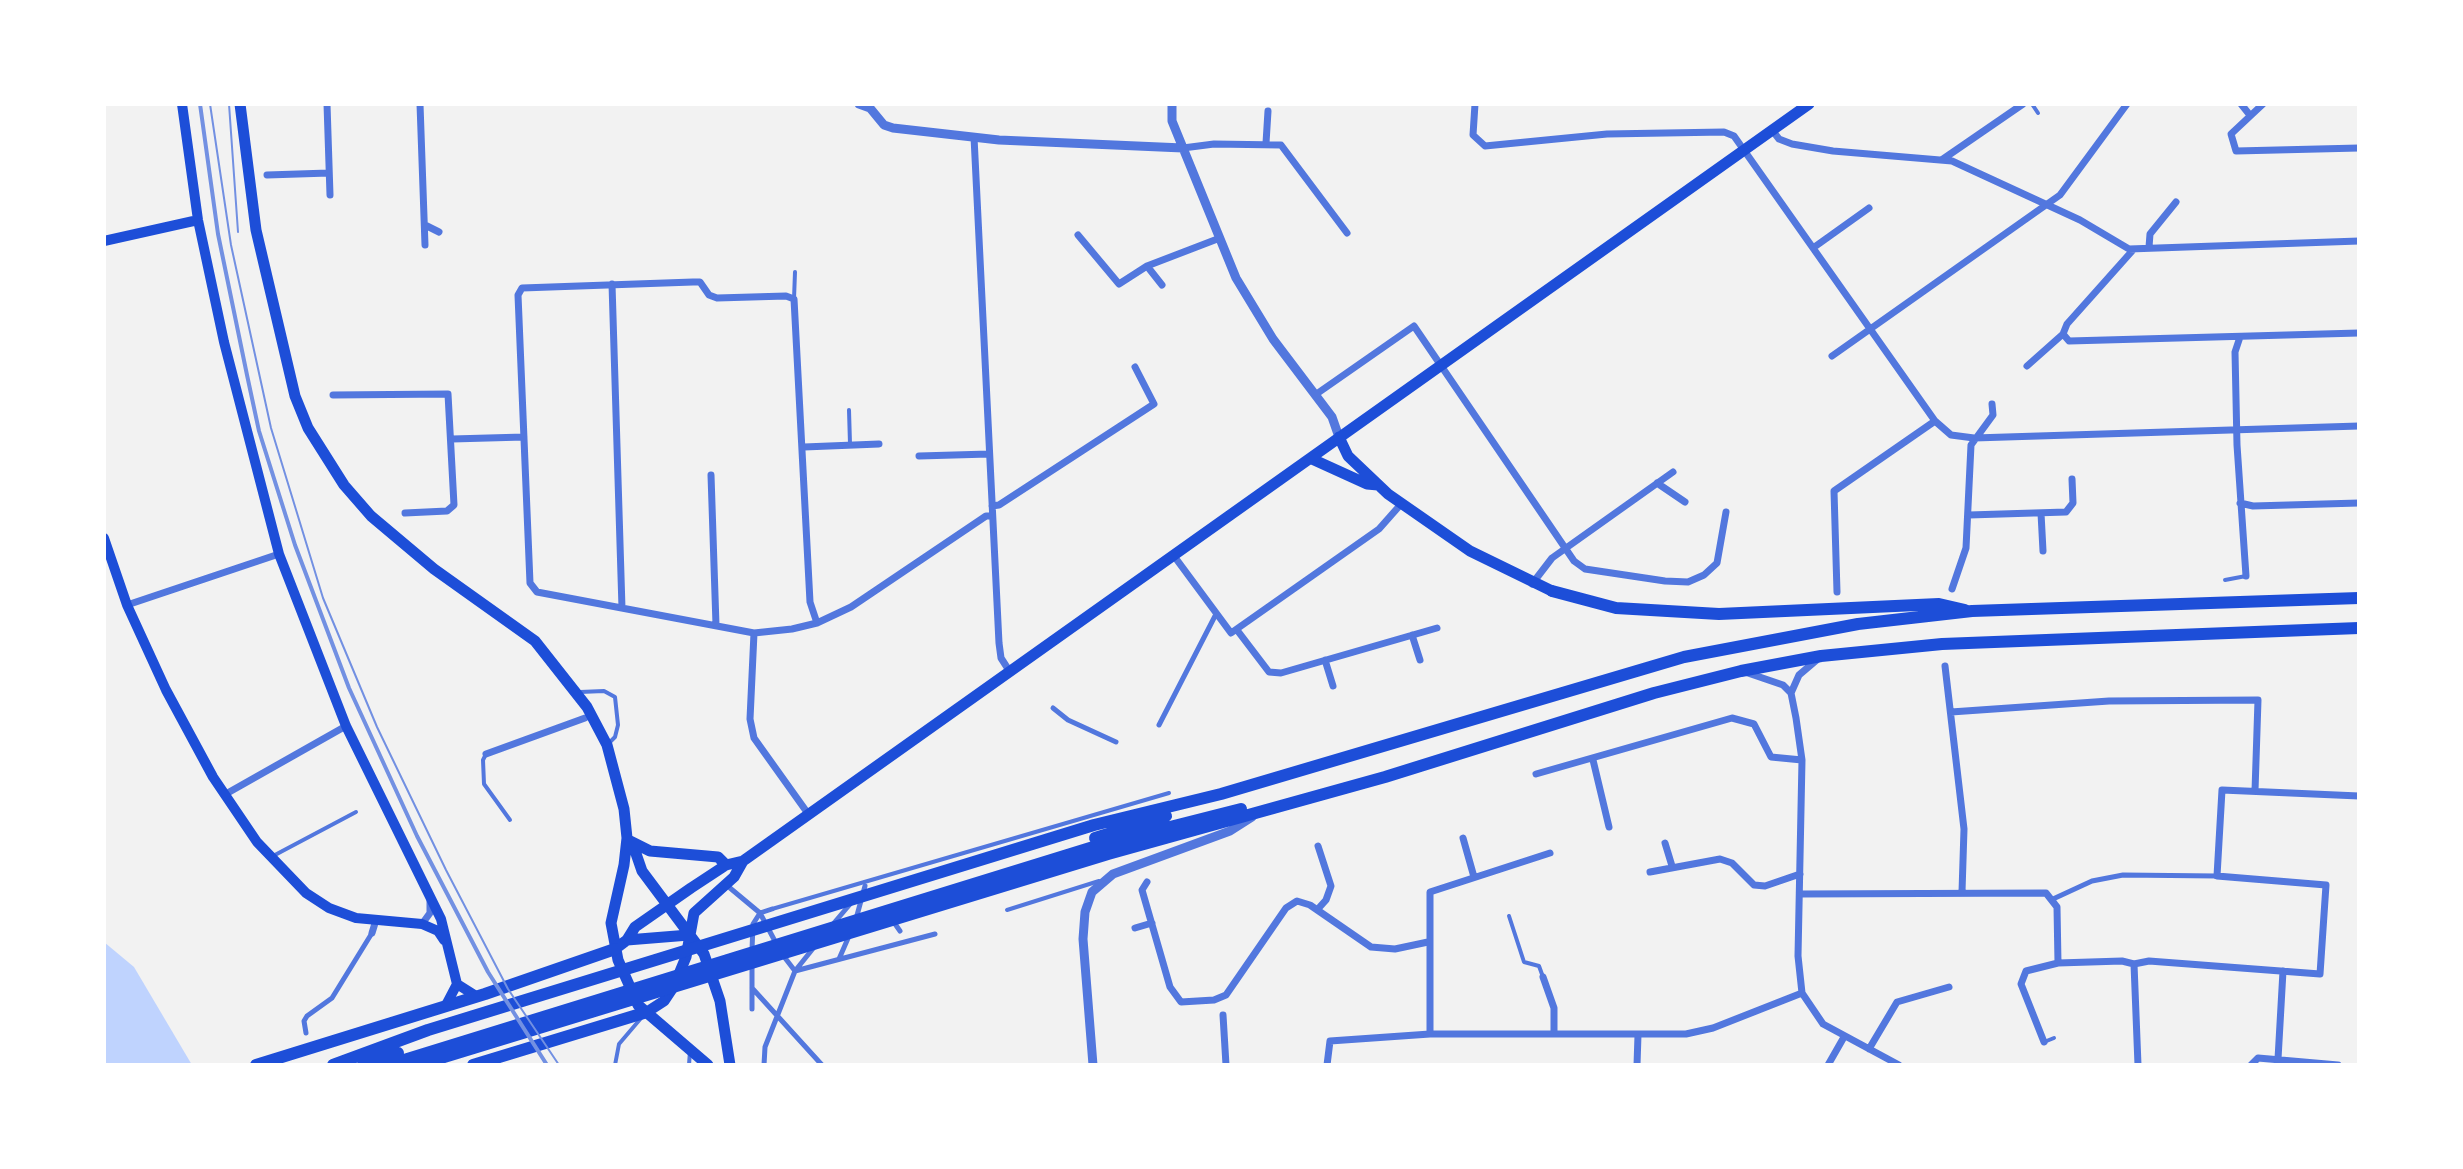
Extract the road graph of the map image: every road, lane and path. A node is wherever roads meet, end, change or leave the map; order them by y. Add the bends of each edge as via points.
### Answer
1 (182, 104) edge
2 (240, 104) edge
3 (327, 104) edge
4 (420, 104) edge
5 (859, 104) edge
6 (1172, 104) edge
7 (1475, 104) edge
8 (1809, 104) edge
9 (2023, 104) edge
10 (2032, 104) edge
11 (2127, 104) edge
12 (2241, 104) edge
13 (2263, 104) edge
14 (876, 109) edge
15 (1268, 111) dead end
16 (2038, 113) dead end
17 (2249, 114) junction
18 (1772, 130) junction
19 (974, 137) junction
20 (1266, 143) junction
21 (1183, 148) junction
22 (2359, 148) edge
23 (1746, 149) junction
24 (1942, 160) junction
25 (329, 173) junction
26 (267, 175) dead end
27 (330, 195) dead end
28 (2176, 202) dead end
29 (2047, 204) junction
30 (1869, 208) dead end
31 (198, 220) junction
32 (425, 225) junction
33 (439, 232) dead end
34 (1347, 233) dead end
35 (1078, 235) dead end
36 (1220, 238) junction
37 (104, 241) edge
38 (2359, 241) edge
39 (425, 245) dead end
40 (2149, 247) junction
41 (1813, 248) junction
42 (2133, 250) junction
43 (1147, 266) junction
44 (795, 272) dead end
45 (612, 284) junction
46 (1162, 285) dead end
47 (794, 299) junction
48 (1871, 329) junction
49 (2359, 333) edge
50 (2063, 334) junction
51 (2240, 337) junction
52 (1832, 356) dead end
53 (1441, 365) junction
54 (2027, 366) dead end
55 (1135, 367) dead end
56 (333, 395) dead end
57 (1315, 395) junction
58 (1992, 404) dead end
59 (849, 410) dead end
60 (1935, 421) junction
61 (2359, 426) edge
62 (2237, 431) junction
63 (524, 437) junction
64 (1339, 437) junction
65 (1974, 438) junction
66 (452, 439) junction
67 (850, 444) junction
68 (879, 444) dead end
69 (804, 447) junction
70 (989, 454) junction
71 (919, 456) dead end
72 (1312, 459) junction
73 (1673, 472) dead end
74 (711, 475) dead end
75 (2072, 479) dead end
76 (1657, 483) junction
77 (1378, 485) junction
78 (1685, 502) dead end
79 (1402, 503) junction
80 (2240, 503) junction
81 (2359, 503) edge
82 (992, 506) junction
83 (1726, 512) dead end
84 (405, 513) dead end
85 (2041, 513) junction
86 (1969, 515) junction
87 (992, 516) junction
88 (104, 538) edge
89 (1567, 547) junction
90 (2043, 551) dead end
91 (279, 554) junction
92 (1174, 556) junction
93 (2246, 576) joint
94 (2225, 580) dead end
95 (1532, 584) junction
96 (1952, 589) dead end
97 (1552, 591) joint
98 (1837, 592) dead end
99 (2359, 598) edge
100 (127, 605) junction
101 (622, 608) junction
102 (1972, 611) junction
103 (1215, 616) junction
104 (817, 623) junction
105 (716, 625) junction
106 (1437, 628) dead end
107 (2359, 628) edge
108 (1234, 632) junction
109 (754, 633) junction
110 (1412, 635) junction
111 (1821, 656) junction
112 (1325, 660) junction
113 (1420, 660) dead end
114 (1945, 666) dead end
115 (1741, 671) junction
116 (1010, 672) junction
117 (1333, 686) dead end
118 (578, 693) junction
119 (1791, 693) junction
120 (1053, 708) dead end
121 (1951, 712) junction
122 (585, 718) dead end
123 (1159, 725) dead end
124 (346, 726) junction
125 (1116, 742) dead end
126 (609, 743) junction
127 (486, 754) joint
128 (1593, 760) junction
129 (1802, 760) junction
130 (1536, 774) dead end
131 (2255, 791) junction
132 (1169, 793) dead end
133 (224, 795) junction
134 (2359, 796) edge
135 (1268, 806) junction
136 (356, 812) dead end
137 (809, 815) junction
138 (510, 820) dead end
139 (1609, 827) dead end
140 (1463, 838) dead end
141 (630, 840) junction
142 (1101, 840) junction
143 (1665, 843) dead end
144 (1318, 846) dead end
145 (1550, 853) dead end
146 (271, 857) junction
147 (743, 861) junction
148 (726, 865) junction
149 (1672, 866) junction
150 (1650, 872) dead end
151 (1800, 874) junction
152 (2217, 876) junction
153 (1474, 877) junction
154 (1102, 881) junction
155 (729, 885) junction
156 (865, 886) junction
157 (1145, 886) dead end
158 (852, 890) dead end
159 (1962, 892) junction
160 (1800, 894) junction
161 (874, 897) dead end
162 (855, 898) junction
163 (430, 899) junction
164 (2053, 899) junction
165 (666, 906) junction
166 (883, 908) dead end
167 (772, 909) joint
168 (1007, 910) dead end
169 (1317, 910) junction
170 (859, 912) junction
171 (760, 913) junction
172 (1509, 916) dead end
173 (376, 920) junction
174 (1152, 923) junction
175 (422, 924) junction
176 (1135, 928) dead end
177 (900, 931) dead end
178 (372, 933) joint
179 (935, 934) dead end
180 (689, 935) junction
181 (627, 940) junction
182 (445, 942) junction
183 (1428, 942) junction
184 (615, 949) junction
185 (839, 959) junction
186 (2058, 963) junction
187 (2134, 964) junction
188 (795, 971) junction
189 (2283, 971) junction
190 (1543, 977) joint
191 (457, 984) junction
192 (1949, 987) dead end
193 (752, 988) junction
194 (1802, 993) junction
195 (476, 996) junction
196 (446, 1005) junction
197 (752, 1009) dead end
198 (647, 1012) junction
199 (778, 1015) junction
200 (1223, 1015) dead end
201 (1554, 1032) junction
202 (306, 1033) dead end
203 (1430, 1034) junction
204 (1638, 1035) junction
205 (1844, 1037) junction
206 (2054, 1038) dead end
207 (2044, 1042) joint
208 (691, 1049) junction
209 (1869, 1049) junction
210 (2278, 1059) junction
211 (256, 1065) edge
212 (333, 1065) edge
213 (363, 1065) edge
214 (388, 1065) edge
215 (418, 1065) edge
216 (473, 1065) edge
217 (615, 1065) edge
218 (689, 1065) edge
219 (708, 1065) edge
220 (730, 1065) edge
221 (764, 1065) edge
222 (822, 1065) edge
223 (1093, 1065) edge
224 (1226, 1065) edge
225 (1327, 1065) edge
226 (1637, 1065) edge
227 (1828, 1065) edge
228 (1899, 1065) edge
229 (2138, 1065) edge
230 (2251, 1065) edge
231 (2338, 1065) edge

1 - 31 main road
2 - 118 main road via 271,301 295,396 322,453 344,485 399,543 535,641
3 - 25 street
4 - 32 street
5 - 14 street
6 - 21 street via 1172,121
7 - 23 street via 1473,135 1479,144 1724,132
8 - 18 main road
9 - 24 street
10 - 16 lane
11 - 29 street via 2060,195
12 - 17 street
13 - 17 street
14 - 19 street via 884,125 893,128
15 - 20 street
17 - 22 street via 2231,134 2232,145 2243,152
18 - 23 main road
18 - 24 street via 1792,144
19 - 21 street
19 - 70 street
20 - 21 street
20 - 34 street via 1287,150
21 - 36 street
23 - 41 street
23 - 53 main road
24 - 29 street
25 - 26 street
25 - 27 street
28 - 40 street via 2150,234
29 - 42 street
29 - 48 street
30 - 41 street
31 - 37 main road
31 - 91 main road
32 - 33 street
32 - 39 street
35 - 43 street via 1114,282 1125,282
36 - 43 street
36 - 57 street via 1245,296
38 - 40 street
40 - 42 street
41 - 48 street
42 - 50 street
43 - 46 street
44 - 47 lane
45 - 47 street via 700,282 717,298
45 - 63 street via 522,288 518,295
45 - 101 street
47 - 69 street
48 - 52 street
48 - 60 street
49 - 51 street
50 - 51 street via 2069,341
50 - 54 street
51 - 62 street via 2235,352
53 - 57 street via 1414,326
53 - 64 main road
53 - 89 street
55 - 82 street via 1154,404
56 - 66 street via 442,391 449,400
57 - 64 street
58 - 65 street via 1993,415
59 - 67 lane
60 - 65 street via 1945,432
60 - 98 street via 1834,491
61 - 62 street
62 - 65 street
62 - 80 street
63 - 66 street
63 - 101 street via 530,583 537,592
64 - 72 main road
64 - 77 main road via 1348,456
65 - 86 street
66 - 84 street via 454,505 447,511
67 - 68 street
67 - 69 street
69 - 104 street via 810,602
70 - 71 street
70 - 82 street
72 - 77 main road
72 - 92 main road
73 - 76 street
74 - 105 street
75 - 85 street via 2071,509
76 - 78 street
76 - 89 street
77 - 79 main road
79 - 95 main road via 1470,551
79 - 108 street via 1379,529
80 - 81 street
80 - 93 street
82 - 87 street
83 - 89 street via 1713,570 1688,582 1585,569
85 - 86 street
85 - 90 street
86 - 96 street via 1966,548
87 - 104 street via 856,604
87 - 116 street via 999,643
88 - 100 main road
89 - 95 street via 1541,568
91 - 100 street
91 - 124 main road
92 - 103 street
92 - 116 main road
93 - 94 lane
95 - 97 main road
97 - 102 highway via 1616,608 1719,614 1939,604
99 - 102 highway
100 - 133 main road
101 - 105 street
102 - 142 highway via 1802,633 1684,657 1221,794
103 - 108 street
103 - 123 street
104 - 109 street
105 - 109 street
106 - 110 street
107 - 111 highway via 1942,644
108 - 112 street via 1269,672
109 - 137 street via 754,738
110 - 112 street
110 - 113 street
111 - 115 highway
111 - 119 street via 1799,675
112 - 117 street
114 - 121 street
115 - 119 street via 1773,680
115 - 135 highway via 1612,705 1385,777
116 - 137 main road
118 - 126 main road
118 - 126 lane via 604,691 615,697 619,716
119 - 129 street
120 - 125 street
121 - 131 street via 2109,701 2258,700
121 - 159 street via 1964,829
122 - 127 street
124 - 133 street
124 - 163 main road
126 - 141 main road
127 - 138 lane via 484,784
128 - 129 street via 1741,718 1754,724 1771,757
128 - 130 street
128 - 139 street
129 - 151 street
131 - 134 street
131 - 152 street via 2222,790
132 - 167 lane
133 - 146 main road
135 - 142 highway
135 - 154 street via 1230,831
136 - 146 lane
137 - 147 main road
140 - 153 street
141 - 148 main road via 650,851 718,857
141 - 165 main road via 642,871
141 - 184 main road via 611,923
142 - 212 highway via 428,1030
142 - 213 highway
142 - 214 highway
142 - 215 highway
143 - 149 street
144 - 169 street via 1331,886
145 - 153 street
146 - 173 main road via 316,901 341,914
147 - 148 main road
147 - 155 main road
148 - 165 main road
149 - 150 street
149 - 151 street via 1725,859 1761,886
151 - 160 street
152 - 164 street via 2123,875 2092,881
152 - 189 street via 2326,885 2320,974
153 - 183 street via 1430,892
154 - 168 lane
154 - 223 street via 1085,912
155 - 171 street
155 - 180 main road via 694,913
156 - 161 street
156 - 162 street
156 - 170 street
157 - 174 street
158 - 162 street
159 - 160 street
159 - 164 street via 2046,893
160 - 194 street
162 - 170 street
162 - 188 street
163 - 175 street via 430,913
163 - 182 main road
164 - 186 street
165 - 180 main road
165 - 181 main road via 635,927
166 - 177 street
167 - 171 street
169 - 174 street via 1304,902 1291,904 1226,995 1187,1003 1177,1000
169 - 183 street via 1382,950
170 - 185 street
171 - 188 street
171 - 193 street via 753,924
172 - 190 lane via 1524,962 1539,966
173 - 175 main road
173 - 178 street
174 - 176 street
175 - 182 main road via 438,931
178 - 202 street via 332,998 307,1016
179 - 185 street
180 - 181 main road
180 - 198 main road via 674,986
180 - 220 main road via 712,976
181 - 184 main road
182 - 191 main road
183 - 203 street
184 - 195 highway
184 - 198 main road via 630,994
185 - 188 street
186 - 187 street
186 - 207 street via 2031,968 2021,984
187 - 189 street
187 - 229 street
188 - 199 street
189 - 210 street
190 - 201 street via 1554,1008
191 - 195 main road
191 - 196 main road
192 - 209 street via 1897,1002
193 - 197 street
193 - 199 street
194 - 204 street via 1713,1028
194 - 205 street via 1823,1024
195 - 196 highway
196 - 211 highway
198 - 208 main road
198 - 216 highway
198 - 217 lane via 619,1044
199 - 221 street
199 - 222 street
200 - 224 street
201 - 203 street
201 - 204 street
203 - 225 street via 1330,1041
204 - 226 street
205 - 209 street
205 - 227 street
206 - 207 lane
208 - 218 lane
208 - 219 main road
209 - 228 street
210 - 230 street via 2258,1058
210 - 231 street

